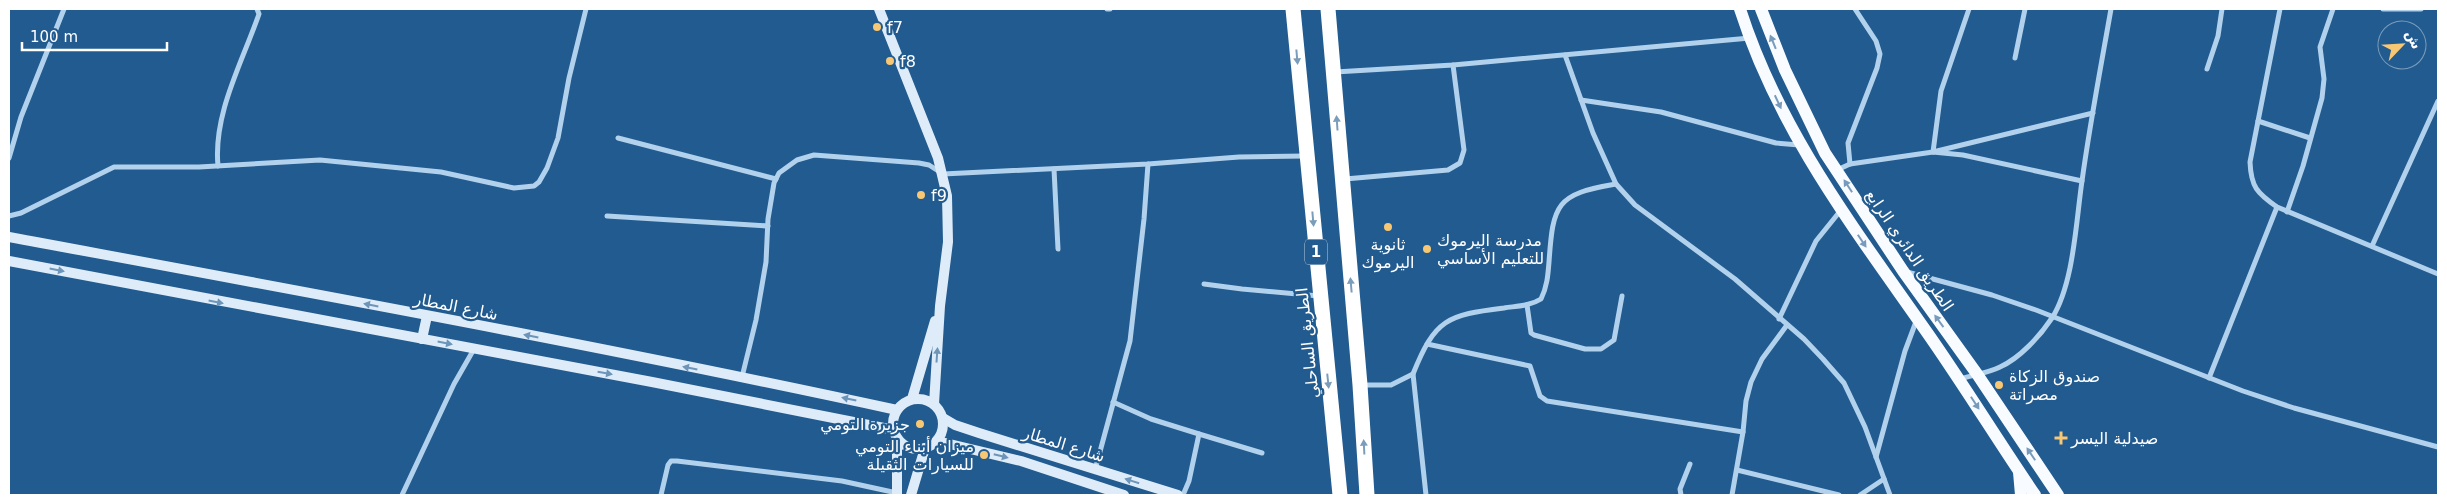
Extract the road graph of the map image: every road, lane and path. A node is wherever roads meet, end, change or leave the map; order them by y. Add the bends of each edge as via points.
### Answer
1 (64, 9) edge
2 (257, 9) edge
3 (586, 9) edge
4 (879, 9) edge
5 (1292, 9) edge
6 (1328, 9) edge
7 (1740, 9) edge
8 (1761, 9) edge
9 (1855, 9) edge
10 (1969, 9) edge
11 (2025, 9) edge
12 (2111, 9) edge
13 (2222, 9) edge
14 (2280, 9) edge
15 (2333, 9) edge
16 (2383, 9) edge
17 (2421, 9) edge
18 (1750, 38) junction
19 (1565, 55) junction
20 (2015, 58) dead end
21 (1453, 65) junction
22 (2206, 69) dead end
23 (1333, 72) junction
24 (1581, 100) junction
25 (2438, 101) edge
26 (2093, 113) junction
27 (2258, 121) junction
28 (618, 138) dead end
29 (2310, 138) junction
30 (1799, 145) junction
31 (1933, 152) junction
32 (1307, 156) junction
33 (9, 158) edge
34 (1148, 164) junction
35 (1850, 164) junction
36 (218, 166) junction
37 (1054, 169) junction
38 (1837, 170) junction
39 (943, 174) junction
40 (776, 179) junction
41 (1341, 179) junction
42 (2082, 180) junction
43 (1616, 184) junction
44 (2277, 207) junction
45 (1841, 210) junction
46 (2287, 212) junction
47 (9, 216) edge
48 (607, 216) dead end
49 (768, 226) junction
50 (9, 237) edge
51 (2372, 246) junction
52 (1058, 249) dead end
53 (9, 261) edge
54 (1903, 271) junction
55 (2438, 274) edge
56 (1204, 284) dead end
57 (1319, 296) junction
58 (1622, 296) dead end
59 (1527, 305) junction
60 (940, 306) junction
61 (427, 316) junction
62 (2052, 318) junction
63 (1780, 319) junction
64 (1918, 319) junction
65 (1787, 325) junction
66 (422, 339) junction
67 (1427, 344) junction
68 (474, 349) junction
69 (1413, 374) junction
70 (1977, 374) junction
71 (742, 377) junction
72 (2209, 378) junction
73 (1960, 379) junction
74 (1360, 385) junction
75 (912, 399) junction
76 (1113, 402) junction
77 (934, 404) junction
78 (897, 410) junction
79 (943, 418) junction
80 (1743, 432) junction
81 (896, 434) junction
82 (1199, 434) junction
83 (937, 441) junction
84 (2438, 447) edge
85 (925, 448) junction
86 (1262, 453) dead end
87 (1876, 457) junction
88 (1690, 464) dead end
89 (1095, 470) junction
90 (1737, 470) junction
91 (2019, 472) junction
92 (1884, 479) junction
93 (897, 494) edge
94 (402, 495) edge
95 (661, 495) edge
96 (911, 495) edge
97 (1124, 495) edge
98 (1178, 495) edge
99 (1183, 495) edge
100 (1340, 495) edge
101 (1367, 495) edge
102 (1426, 495) edge
103 (1681, 495) edge
104 (1732, 495) edge
105 (1839, 495) edge
106 (1860, 495) edge
107 (1890, 495) edge
108 (2020, 495) edge
109 (2035, 495) edge
110 (2058, 495) edge

1 - 33 street via 21,117
2 - 36 street via 259,14 220,122 216,145
3 - 36 street via 558,138 547,168 534,186 514,188 441,172 320,160
4 - 39 street
5 -> 32 highway, الطريق الساحلي / 1
6 - 23 highway
7 - 18 main road, الطريق الدائري الرابع
38 -> 8 main road, الطريق الدائري الرابع via 1799,103
9 - 35 street via 1876,40 1880,54 1848,143
10 - 31 street via 1940,91
11 - 20 street
12 - 26 street
13 - 22 street via 2218,36
14 - 27 street
15 - 29 street via 2320,47 2324,79 2322,98
16 - 17 street
18 - 19 street
18 -> 30 main road, الطريق الدائري الرابع
19 - 21 street
19 - 24 street
21 - 23 street
21 - 41 street via 1464,150 1460,163 1448,170
41 -> 23 highway
24 - 30 street via 1661,112 1776,143
24 - 43 street
25 - 51 street
26 - 31 street
26 - 42 street
27 - 29 street
27 - 44 street via 2250,176 2257,191
28 - 40 street
29 - 46 street
30 - 45 main road, الطريق الدائري الرابع
31 - 35 street
31 - 42 street via 1963,154
32 - 34 street via 1239,156
32 -> 57 highway, الطريق الساحلي / 1
34 - 37 street
34 - 76 street via 1130,341
35 - 38 street
36 - 47 street via 108,168 21,213
37 - 39 street
37 - 52 street
54 -> 38 main road, الطريق الدائري الرابع
39 - 40 street via 919,163 814,156 786,166
39 - 60 street via 948,229
40 - 49 street
74 -> 41 highway
42 - 62 street via 2070,263
43 - 59 street via 1587,189 1564,201 1553,220 1546,290 1541,299
43 - 63 street via 1635,204 1735,279
44 - 46 street
44 - 72 street
45 - 63 street via 1816,241
45 -> 64 main road, الطريق الدائري الرابع
46 - 51 street
48 - 49 street
49 - 71 street via 766,262
61 -> 50 street, شارع المطار
51 - 55 street
53 -> 66 street
54 - 62 street via 1992,295
70 -> 54 main road, الطريق الدائري الرابع
56 - 57 street
57 -> 100 highway, الطريق الساحلي / 1
58 - 59 street via 1614,340 1601,349 1585,349 1534,335
59 - 67 street via 1464,313 1451,318 1437,329
60 - 75 street
77 -> 60 street
61 - 66 street
71 -> 61 street, شارع المطار
62 - 70 street via 2018,355 2000,367
62 - 72 street
63 - 65 street
64 - 73 main road, الطريق الدائري الرابع
64 - 87 street via 1905,351
65 - 80 street via 1762,359 1751,382
65 - 87 street via 1844,383
66 -> 68 street
67 - 69 street
67 - 80 street via 1528,365 1540,396 1547,401
68 -> 81 street via 652,382
68 - 94 street
69 - 74 street via 1391,385
69 - 102 street
70 - 73 street
110 -> 70 main road, الطريق الدائري الرابع
78 -> 71 street, شارع المطار
72 - 84 street via 2294,408
73 -> 91 main road, الطريق الدائري الرابع
101 -> 74 highway
75 - 77 street via 924,399
75 - 78 street
76 - 82 street via 1151,419
76 - 89 street
77 - 79 street
78 - 81 street via 893,423
79 - 83 street via 943,430
79 - 89 street, شارع المطار via 954,425
80 - 90 street
81 - 85 street via 910,448
81 - 93 street
82 - 86 street
82 - 99 street via 1194,463
83 - 85 street
83 -> 97 street, شارع المطار via 1021,461
85 - 96 street
87 - 92 street
88 - 103 street
98 -> 89 street, شارع المطار
90 - 104 street
90 - 105 street
91 - 108 main road
91 - 109 main road, الطريق الدائري الرابع
92 - 106 street
92 - 107 street
93 - 95 street via 842,482 671,461

